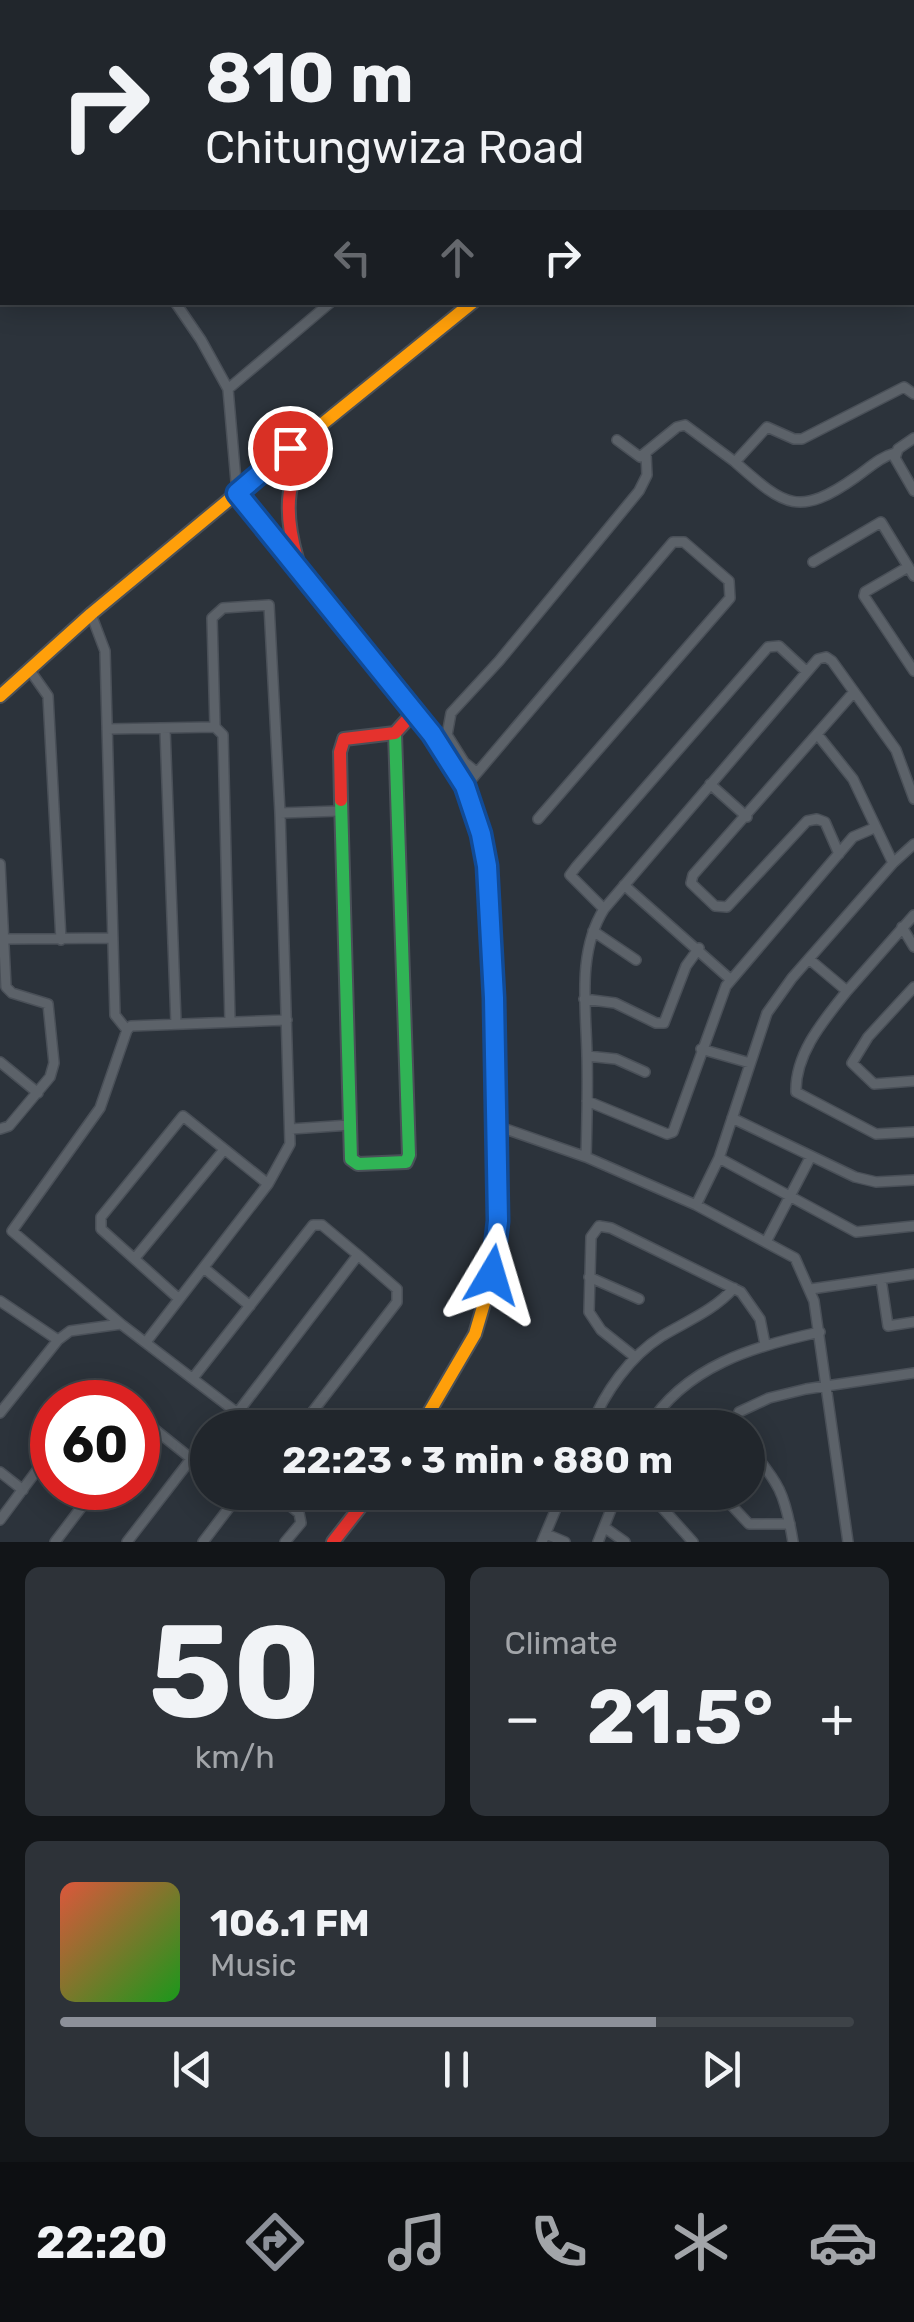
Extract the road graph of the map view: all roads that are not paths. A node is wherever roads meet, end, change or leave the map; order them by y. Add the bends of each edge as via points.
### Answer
1 (177, 305) edge
2 (327, 305) edge
3 (469, 305) edge
4 (228, 389) junction
5 (914, 394) edge
6 (317, 426) junction
7 (914, 438) edge
8 (617, 440) dead end
9 (895, 453) junction
10 (646, 454) junction
11 (735, 462) junction
12 (914, 490) edge
13 (237, 493) junction
14 (813, 562) dead end
15 (300, 569) junction
16 (911, 572) edge
17 (91, 614) junction
18 (29, 669) junction
19 (914, 671) edge
20 (807, 672) junction
21 (853, 693) junction
22 (0, 696) edge
23 (415, 711) junction
24 (215, 727) junction
25 (165, 729) junction
26 (107, 730) junction
27 (395, 733) junction
28 (818, 734) junction
29 (476, 772) junction
30 (710, 784) junction
31 (465, 786) junction
32 (914, 799) edge
33 (339, 811) junction
34 (280, 813) junction
35 (747, 817) junction
36 (538, 819) dead end
37 (874, 828) junction
38 (914, 844) edge
39 (839, 854) junction
40 (893, 863) junction
41 (0, 864) edge
42 (624, 885) junction
43 (604, 909) junction
44 (914, 915) edge
45 (902, 928) junction
46 (593, 931) junction
47 (113, 938) junction
48 (4, 939) junction
49 (62, 940) junction
50 (914, 947) edge
51 (698, 948) junction
52 (809, 959) junction
53 (636, 960) dead end
54 (730, 979) junction
55 (914, 987) edge
56 (847, 991) junction
57 (584, 999) junction
58 (288, 1020) junction
59 (230, 1022) junction
60 (176, 1023) junction
61 (126, 1030) junction
62 (701, 1049) junction
63 (587, 1056) junction
64 (0, 1062) edge
65 (750, 1063) junction
66 (644, 1072) dead end
67 (914, 1081) edge
68 (38, 1093) junction
69 (587, 1102) junction
70 (732, 1118) junction
71 (350, 1125) junction
72 (497, 1126) junction
73 (0, 1129) edge
74 (291, 1129) junction
75 (914, 1132) edge
76 (223, 1151) junction
77 (811, 1156) junction
78 (586, 1157) junction
79 (719, 1158) junction
80 (914, 1180) edge
81 (268, 1184) junction
82 (790, 1198) junction
83 (696, 1206) junction
84 (0, 1222) edge
85 (914, 1226) edge
86 (12, 1232) junction
87 (767, 1240) junction
88 (358, 1255) junction
89 (135, 1258) junction
90 (204, 1268) junction
91 (914, 1274) edge
92 (590, 1277) junction
93 (882, 1278) junction
94 (734, 1288) junction
95 (811, 1289) junction
96 (178, 1298) junction
97 (640, 1299) dead end
98 (2, 1305) edge
99 (250, 1306) junction
100 (914, 1322) edge
101 (121, 1324) junction
102 (820, 1332) junction
103 (58, 1340) junction
104 (146, 1342) junction
105 (764, 1344) junction
106 (635, 1358) junction
107 (914, 1372) edge
108 (193, 1378) junction
109 (828, 1388) junction
110 (235, 1410) edge
111 (240, 1410) edge
112 (314, 1410) edge
113 (431, 1410) edge
114 (599, 1410) edge
115 (666, 1410) edge
116 (743, 1410) edge
117 (0, 1413) edge
118 (160, 1434) edge
119 (190, 1459) edge
120 (190, 1461) edge
121 (765, 1467) edge
122 (0, 1472) edge
123 (30, 1480) edge
124 (23, 1490) junction
125 (79, 1510) edge
126 (226, 1510) edge
127 (295, 1510) edge
128 (358, 1510) edge
129 (556, 1510) edge
130 (611, 1510) edge
131 (664, 1510) edge
132 (736, 1510) edge
133 (0, 1520) edge
134 (790, 1524) junction
135 (604, 1528) junction
136 (544, 1538) edge
137 (55, 1542) edge
138 (127, 1542) edge
139 (203, 1542) edge
140 (286, 1542) edge
141 (334, 1542) edge
142 (566, 1542) edge
143 (598, 1542) edge
144 (625, 1542) edge
145 (693, 1542) edge
146 (793, 1542) edge
147 (848, 1542) edge

1 - 4 street
2 - 4 street
3 - 6 main road
4 - 13 street
5 - 11 street via 904,388 802,439 767,427
6 - 13 main road
6 - 15 main road via 293,470 286,502
7 - 9 street
8 - 10 street via 631,453
9 - 11 street via 814,500 793,502 775,497
9 - 12 street
10 - 11 street via 685,425
10 - 29 street via 647,475 620,517 451,713 447,735
13 - 15 main road
13 - 17 main road
14 - 16 street via 881,522
15 - 23 main road
16 - 19 street via 864,596
17 - 18 main road
17 - 26 street via 105,652
18 - 22 main road
18 - 49 street via 48,696
20 - 21 street via 826,656
20 - 30 street
20 - 43 street via 780,646 768,647 576,867 570,875 575,883
21 - 28 street
21 - 32 street via 896,750
23 - 27 main road
23 - 31 main road
24 - 25 street
24 - 34 street via 212,618 223,608 269,605
24 - 59 street via 223,735
25 - 26 street
25 - 60 street
26 - 47 street
27 - 33 main road via 344,739
27 - 71 main road via 406,1162 358,1164
28 - 35 street
28 - 37 street via 852,779
29 - 31 street
29 - 36 street via 672,542 684,542 730,581 730,598
30 - 35 street
30 - 42 street
31 - 72 main road via 487,866
33 - 34 street
33 - 71 main road
34 - 58 street
35 - 39 street via 691,879 715,906 732,902 807,821 825,822
37 - 39 street via 853,837
37 - 40 street
38 - 40 street
39 - 54 street
40 - 52 street
41 - 48 street
42 - 43 street
42 - 51 street
43 - 46 street
44 - 45 street
45 - 50 street
45 - 56 street
46 - 53 street
46 - 57 street
47 - 49 street
47 - 61 street via 115,1016
48 - 49 street
48 - 68 street via 8,990 50,1006 54,1063
51 - 54 street
51 - 57 street via 664,1024 615,1003
52 - 56 street
52 - 65 street via 767,1013
54 - 62 street
55 - 67 street via 852,1063 874,1084
56 - 75 street via 815,1031 796,1092 876,1134
57 - 63 street
58 - 59 street
58 - 74 street
59 - 60 street
60 - 61 street
61 - 86 street via 100,1108
62 - 65 street
62 - 69 street via 671,1133
63 - 66 street
63 - 69 street
64 - 68 street
65 - 70 street
68 - 73 street
69 - 78 street
70 - 77 street
70 - 79 street
71 - 74 street
72 - 78 street
72 - 113 main road via 498,1221 487,1300 464,1358
74 - 81 street
76 - 81 street
76 - 89 street
76 - 89 street via 183,1116 101,1217 101,1229
77 - 80 street via 868,1181
77 - 82 street
78 - 83 street
79 - 82 street
79 - 83 street
81 - 90 street
82 - 85 street via 856,1232
82 - 87 street
83 - 87 street
84 - 86 street
86 - 101 street
87 - 95 street via 796,1258
88 - 99 street via 313,1225
88 - 111 street
88 - 112 street via 397,1289 397,1302
89 - 96 street
90 - 96 street
90 - 99 street
91 - 93 street
92 - 94 street via 592,1231 606,1226
92 - 97 street
92 - 106 street via 591,1317
93 - 95 street
93 - 100 street via 888,1326
94 - 105 street via 752,1303
94 - 106 street
95 - 102 street
96 - 104 street
98 - 103 street
99 - 108 street
101 - 103 street
101 - 104 street
102 - 105 street
102 - 109 street
103 - 117 street
104 - 108 street
105 - 115 street via 691,1381
106 - 114 street
107 - 109 street
108 - 110 street
109 - 116 street
109 - 147 street
118 - 119 street
120 - 138 street
121 - 134 street via 780,1486
122 - 124 street
123 - 124 street
124 - 133 street
125 - 137 street
126 - 139 street
127 - 140 street via 300,1522
128 - 141 main road
129 - 136 street
130 - 135 street
131 - 145 street
132 - 134 street via 749,1524
134 - 146 street
135 - 143 street
135 - 144 street
136 - 142 street

